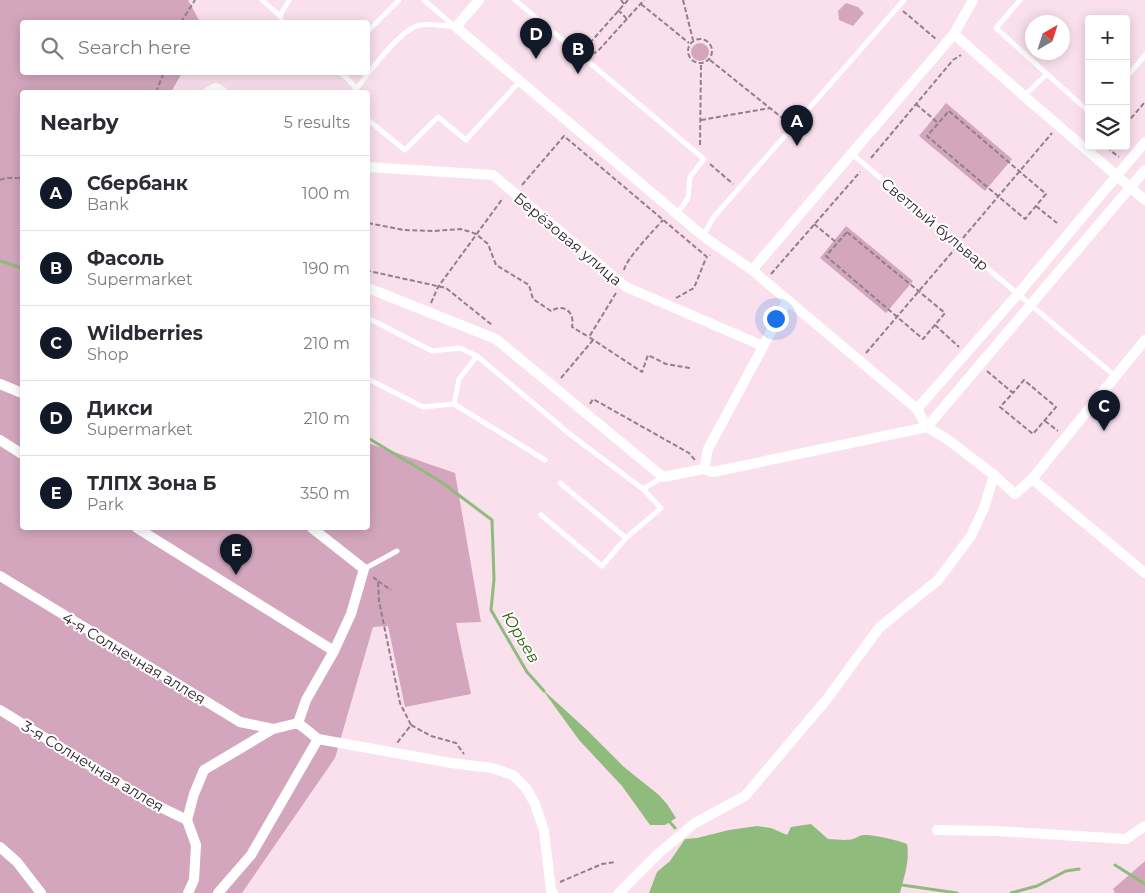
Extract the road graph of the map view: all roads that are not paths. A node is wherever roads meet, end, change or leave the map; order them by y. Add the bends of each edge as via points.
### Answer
1 (262, 0) edge
2 (289, 0) edge
3 (399, 0) edge
4 (424, 0) edge
5 (479, 0) edge
6 (515, 0) edge
7 (904, 0) edge
8 (973, 0) edge
9 (1020, 0) edge
10 (280, 16) junction
11 (281, 20) edge
12 (456, 27) junction
13 (370, 29) edge
14 (954, 34) junction
15 (1145, 55) edge
16 (370, 72) edge
17 (1130, 73) edge
18 (1047, 74) junction
19 (343, 75) edge
20 (368, 75) edge
21 (520, 81) junction
22 (355, 90) edge
23 (357, 90) edge
24 (1024, 96) junction
25 (1085, 108) edge
26 (370, 122) edge
27 (1145, 142) edge
28 (852, 154) junction
29 (370, 166) edge
30 (1145, 170) edge
31 (1116, 175) junction
32 (1130, 187) junction
33 (1145, 200) edge
34 (677, 214) junction
35 (704, 236) junction
36 (752, 270) junction
37 (370, 289) edge
38 (1018, 294) junction
39 (788, 300) junction
40 (1030, 304) junction
41 (370, 319) edge
42 (1145, 340) edge
43 (764, 346) junction
44 (477, 356) junction
45 (1116, 376) junction
46 (370, 380) edge
47 (0, 384) edge
48 (20, 392) edge
49 (454, 404) junction
50 (917, 409) junction
51 (927, 427) junction
52 (0, 440) edge
53 (20, 453) edge
54 (545, 460) dead end
55 (704, 468) junction
56 (994, 474) junction
57 (662, 477) junction
58 (1032, 479) junction
59 (560, 483) dead end
60 (643, 489) junction
61 (541, 515) dead end
62 (140, 530) edge
63 (315, 530) edge
64 (626, 538) junction
65 (397, 551) dead end
66 (364, 569) junction
67 (1145, 573) edge
68 (0, 576) edge
69 (334, 651) junction
70 (0, 710) edge
71 (298, 723) junction
72 (273, 729) junction
73 (318, 739) junction
74 (188, 820) junction
75 (1145, 826) edge
76 (938, 830) dead end
77 (0, 847) edge
78 (552, 889) edge
79 (42, 893) edge
80 (188, 893) edge
81 (218, 893) edge
82 (619, 893) edge

1 - 10 lane
2 - 10 lane
3 - 13 lane
4 - 12 lane
5 - 12 street
6 - 34 lane via 702,157 690,177 688,198
7 - 35 lane via 713,218
8 - 14 street
9 - 18 lane via 996,28
10 - 11 lane
12 - 16 lane via 418,25 386,51
12 - 21 street
14 - 24 street
14 - 28 street
15 - 17 lane
18 - 24 lane
18 - 25 lane
19 - 22 lane
20 - 23 lane
21 - 26 lane via 466,140 438,117 405,150
21 - 34 street
24 - 31 street
27 - 31 street
28 - 36 street
28 - 38 lane, Светлый бульвар
29 - 43 street, Берёзовая улица via 493,175 626,288
30 - 32 street
31 - 32 street
31 - 38 street
32 - 33 street
32 - 40 street
34 - 35 street
35 - 36 street
36 - 39 street
37 - 57 street via 496,339
38 - 40 lane, Светлый бульвар
38 - 50 street
39 - 43 street
39 - 50 street
40 - 45 lane, Светлый бульвар
40 - 51 street
41 - 44 lane via 432,351 460,348
42 - 45 street
43 - 55 street via 708,449
44 - 49 lane via 459,379
44 - 60 lane via 571,435
45 - 58 street
46 - 49 lane via 424,407
47 - 48 street
49 - 54 lane
50 - 51 street
51 - 55 street via 712,472
51 - 56 street
52 - 53 street
55 - 57 street
56 - 58 street via 1015,494
56 - 82 street via 971,536 938,580 879,628 827,699 745,796 695,823
57 - 60 lane
58 - 67 street
59 - 64 lane
60 - 64 lane via 661,508
61 - 64 lane via 602,566
62 - 69 street
63 - 66 street
65 - 66 lane
66 - 69 street via 351,614
68 - 72 street, 4-я Солнечная аллея via 240,722
69 - 71 street via 306,700
70 - 74 street, 3-я Солнечная аллея via 146,800
71 - 72 street
71 - 73 street
72 - 74 street via 204,770
73 - 78 street via 492,768 513,775 535,804 544,831
73 - 81 street via 251,855
74 - 80 street via 196,846 194,880
75 - 76 street via 1126,839
77 - 79 street

